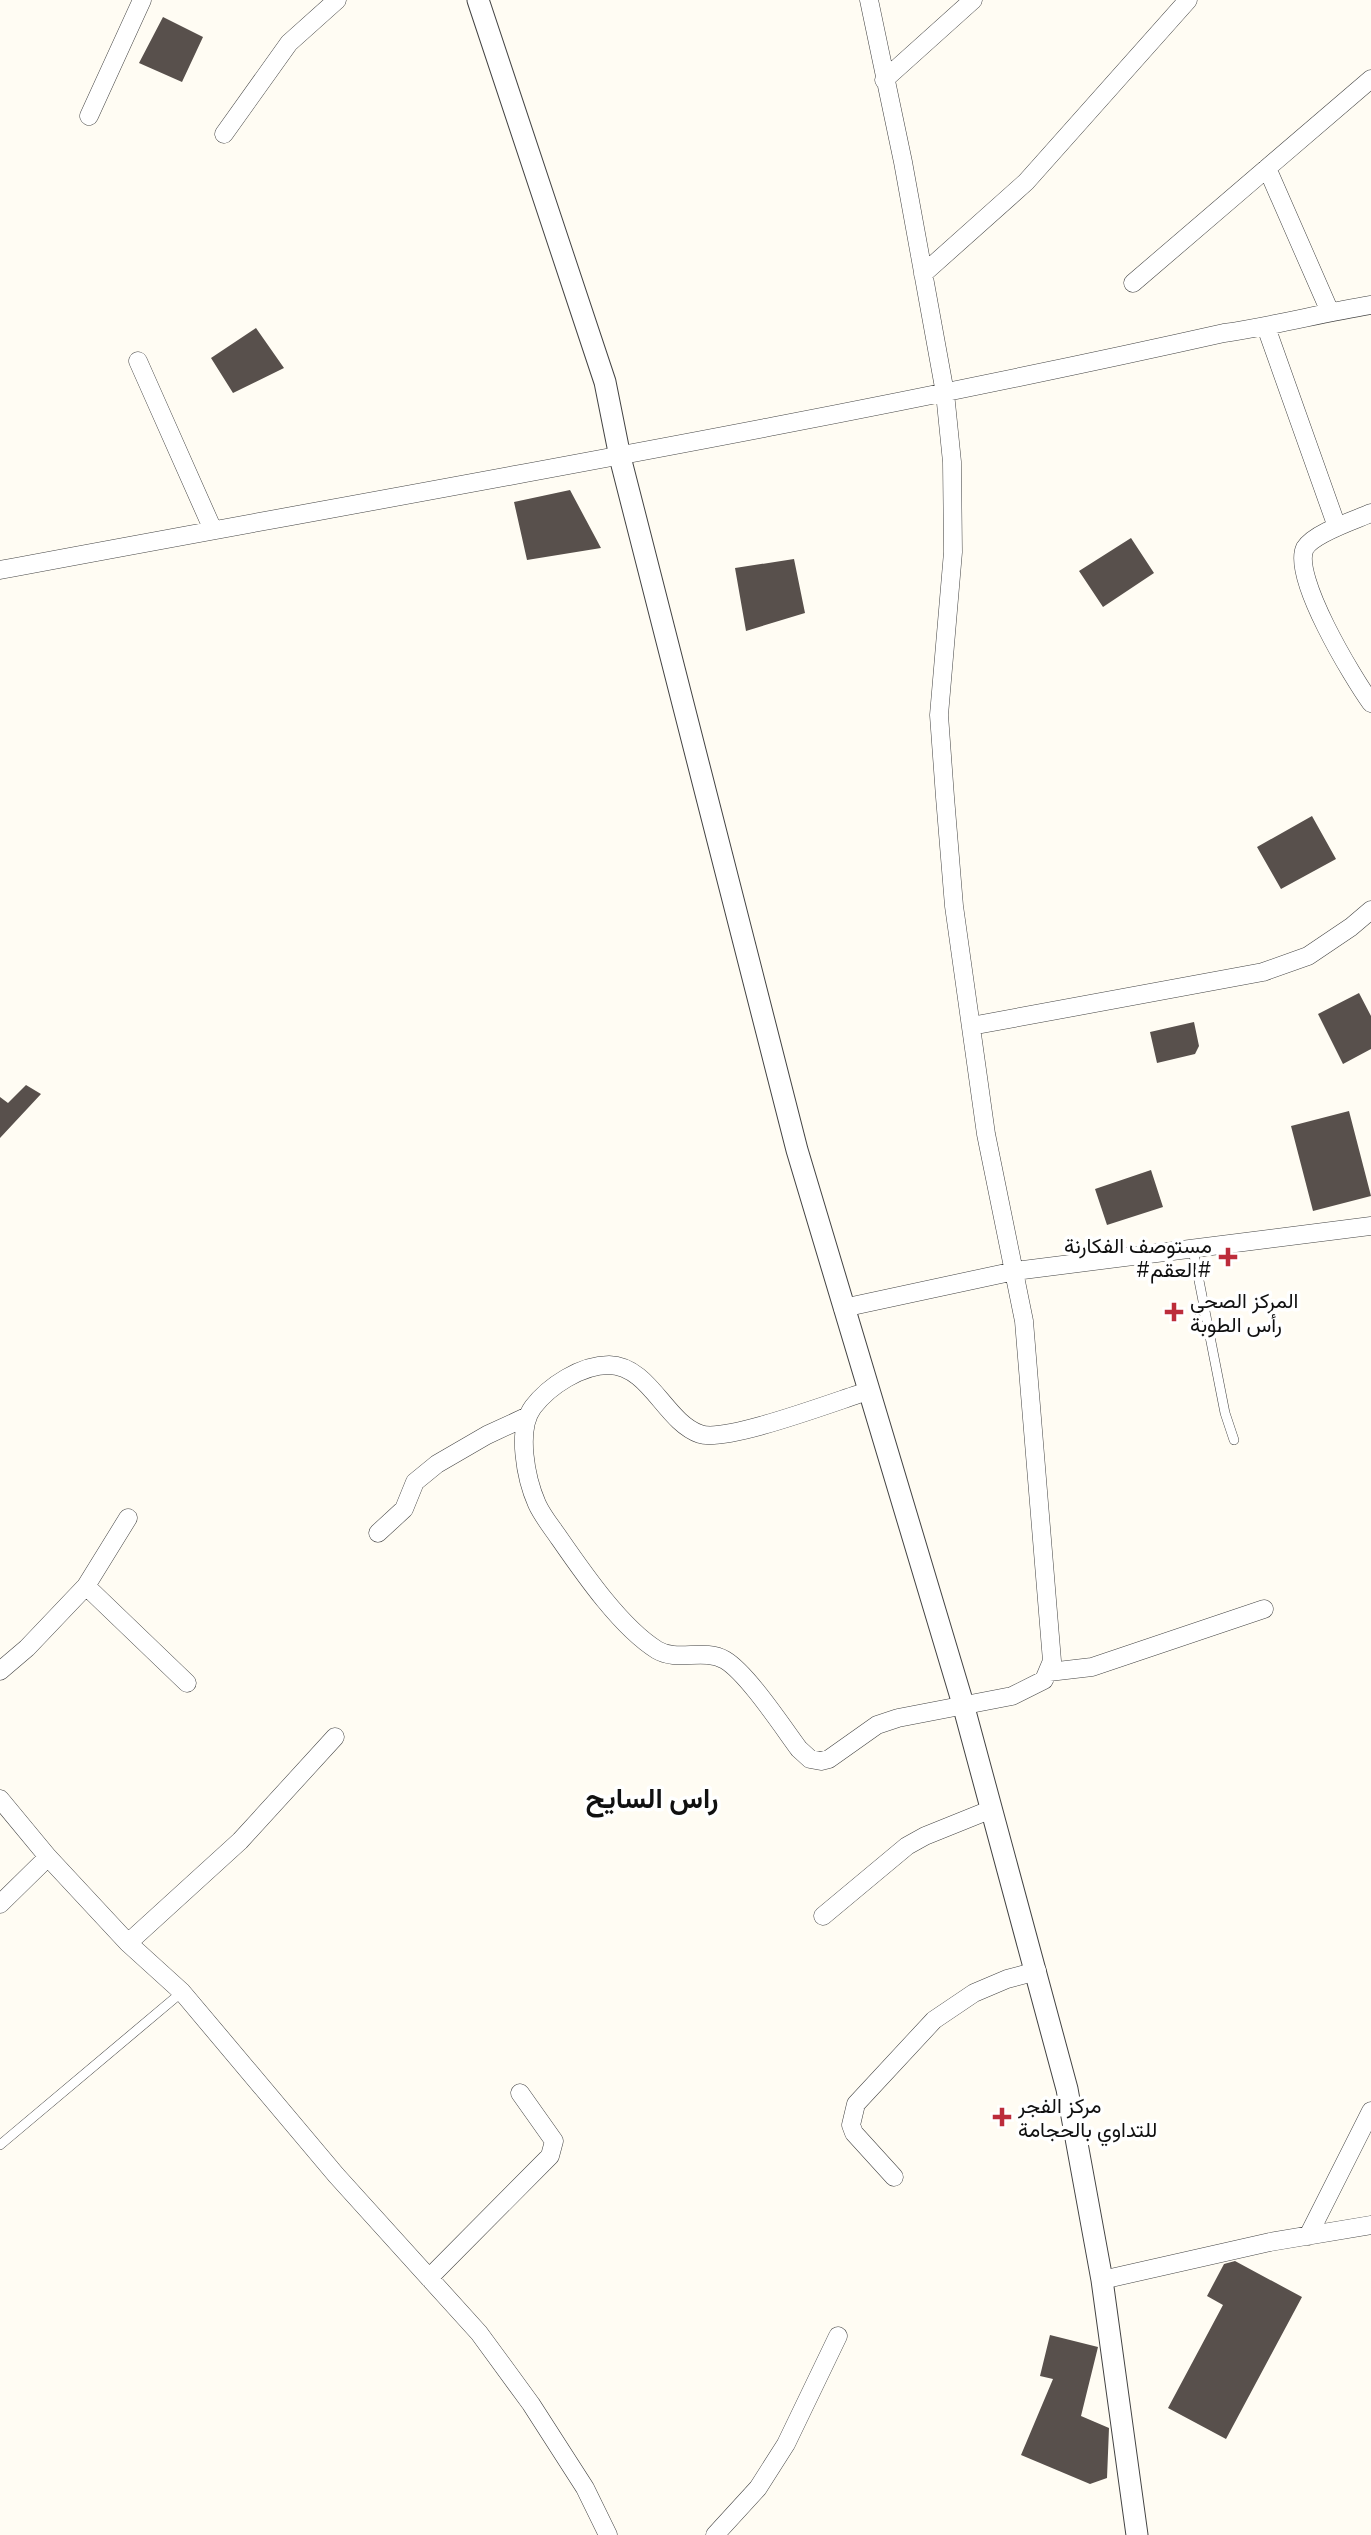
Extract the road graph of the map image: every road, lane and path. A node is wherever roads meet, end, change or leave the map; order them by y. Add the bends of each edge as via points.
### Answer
1 (142, 0) edge
2 (337, 0) edge
3 (478, 0) edge
4 (869, 0) edge
5 (973, 0) edge
6 (1188, 0) edge
7 (1371, 79) edge
8 (884, 80) junction
9 (89, 116) dead end
10 (224, 134) dead end
11 (1267, 168) junction
12 (923, 275) junction
13 (1133, 283) dead end
14 (1371, 305) edge
15 (1330, 312) junction
16 (1266, 327) junction
17 (138, 361) dead end
18 (945, 393) junction
19 (620, 457) junction
20 (1371, 513) edge
21 (1337, 527) junction
22 (213, 530) junction
23 (0, 570) edge
24 (1371, 703) edge
25 (1371, 911) edge
26 (971, 1026) junction
27 (1371, 1226) edge
28 (1193, 1250) junction
29 (1015, 1271) junction
30 (843, 1308) junction
31 (868, 1391) junction
32 (526, 1417) junction
33 (1234, 1440) dead end
34 (128, 1518) dead end
35 (378, 1533) dead end
36 (86, 1586) junction
37 (1264, 1609) dead end
38 (0, 1671) edge
39 (1049, 1672) junction
40 (187, 1683) dead end
41 (964, 1704) junction
42 (335, 1737) dead end
43 (0, 1799) edge
44 (992, 1809) junction
45 (48, 1857) junction
46 (0, 1904) edge
47 (823, 1916) dead end
48 (128, 1943) junction
49 (1037, 1971) junction
50 (182, 1992) junction
51 (520, 2093) dead end
52 (1371, 2111) edge
53 (0, 2145) edge
54 (894, 2177) dead end
55 (1371, 2225) edge
56 (1308, 2236) junction
57 (429, 2278) junction
58 (1102, 2280) junction
59 (838, 2336) dead end
60 (608, 2535) edge
61 (715, 2535) edge
62 (1137, 2535) edge

1 - 9 street
2 - 10 street via 289,43
3 - 19 street via 605,382
4 - 8 street
5 - 8 street
6 - 12 street via 1026,182
7 - 11 street
8 - 12 street
11 - 13 street
11 - 15 street
12 - 18 street
14 - 15 street
15 - 16 street
16 - 18 street
16 - 21 street
17 - 22 street
18 - 19 street
18 - 26 street via 953,552 939,715 954,906
19 - 22 street
19 - 30 street via 790,1124
20 - 21 street
21 - 24 street via 1310,542 1302,559 1303,572 1346,665
22 - 23 street
25 - 26 street via 1308,957 1263,972
26 - 29 street via 986,1134
27 - 28 street
28 - 29 street
28 - 33 lane
29 - 30 street
29 - 39 street via 1024,1321 1048,1600
30 - 31 street
31 - 32 street via 728,1435 700,1434 678,1419 631,1370 610,1365 564,1380 540,1397
31 - 41 street
32 - 35 street via 437,1464 415,1482 404,1509
32 - 41 street via 524,1448 538,1506 603,1597 644,1641 661,1652 725,1660 810,1759 829,1759 887,1721
34 - 36 street
36 - 38 street
36 - 40 street
37 - 39 street via 1091,1667
39 - 41 street via 1044,1680 1012,1696
41 - 44 street
42 - 48 street via 240,1841
43 - 45 street
44 - 47 street via 907,1846
44 - 49 street
45 - 46 street
45 - 48 street
48 - 50 street
49 - 54 street via 974,1993 934,2020 856,2104 851,2125 854,2133
49 - 58 street via 1069,2100
50 - 53 lane
50 - 57 street
51 - 57 street via 554,2141 550,2156
52 - 56 street
55 - 56 street
56 - 58 street
57 - 60 street via 479,2333 531,2404 585,2488
58 - 62 street
59 - 61 street via 786,2444 758,2488

